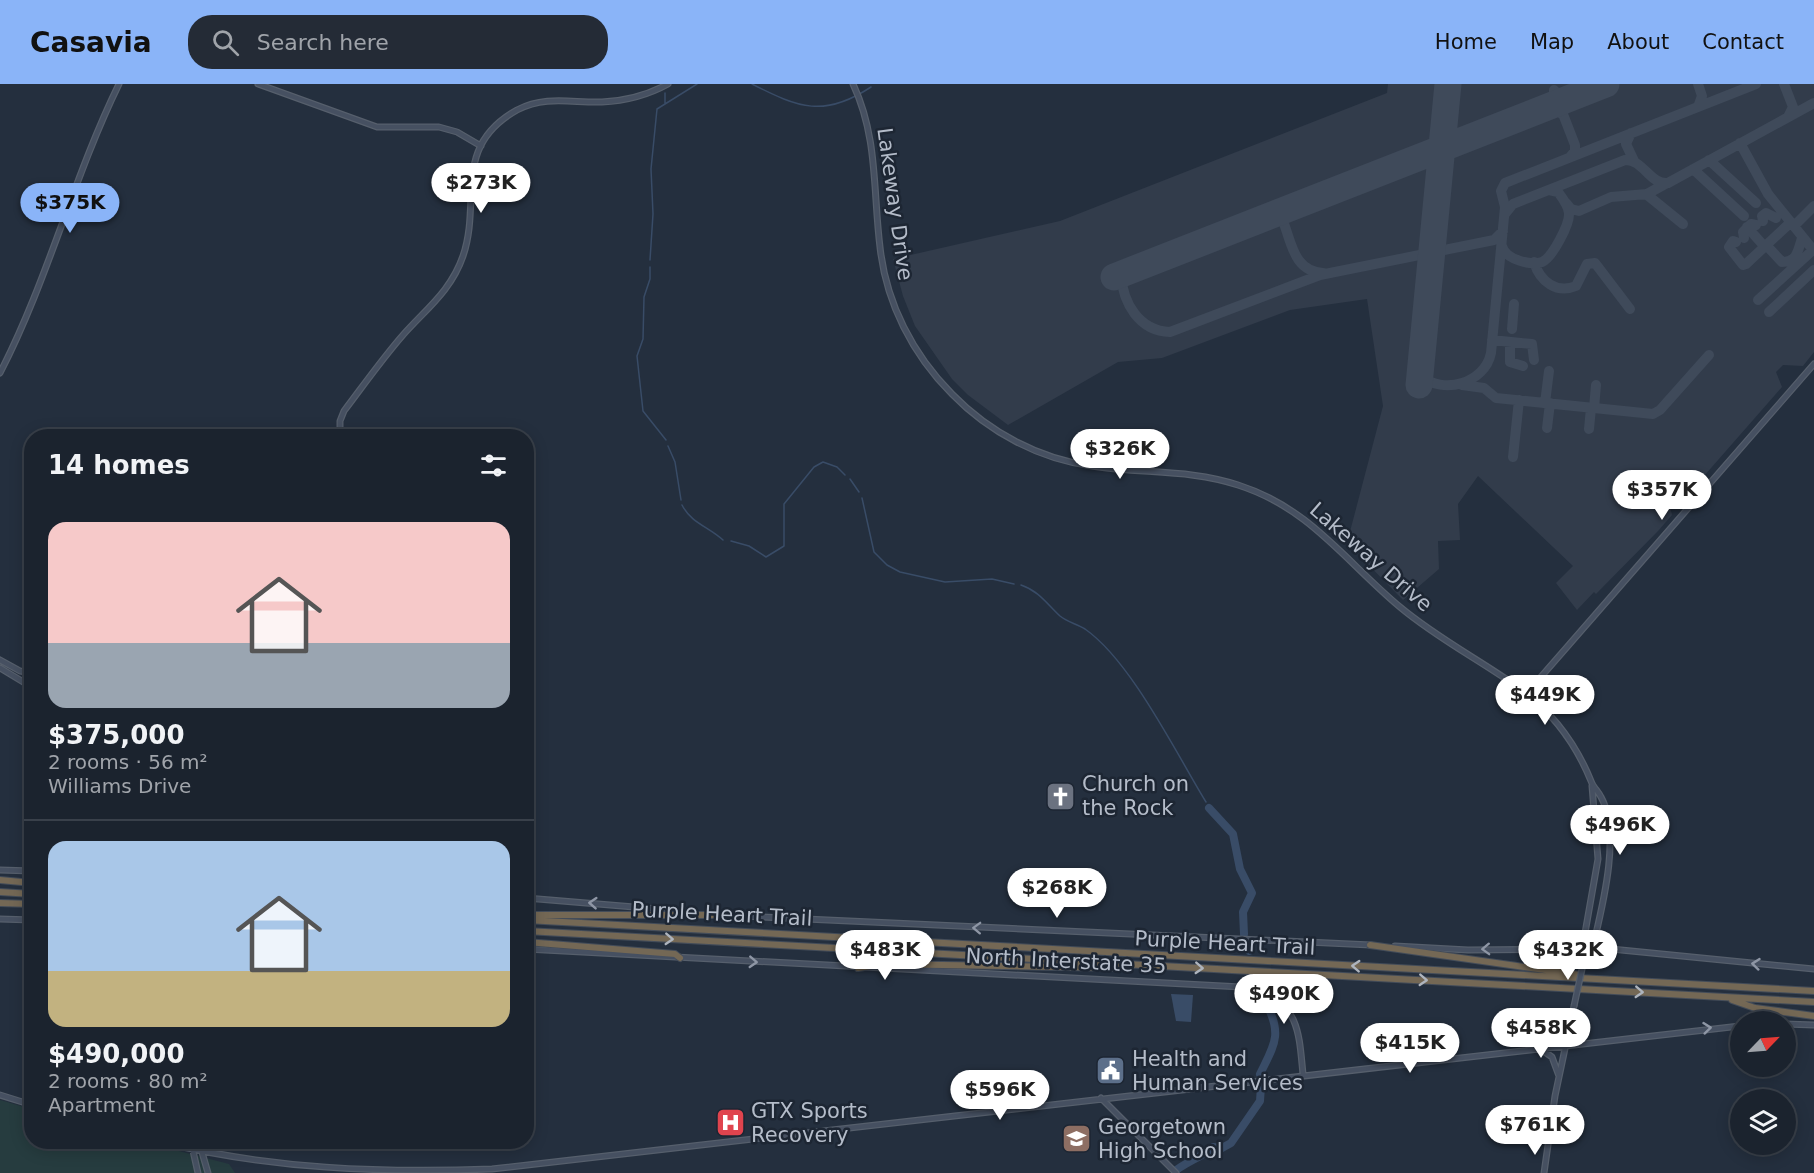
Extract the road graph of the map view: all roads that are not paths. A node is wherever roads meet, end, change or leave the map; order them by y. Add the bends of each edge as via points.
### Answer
1 (120, 84) edge
2 (258, 84) edge
3 (668, 84) edge
4 (854, 86) edge
5 (481, 146) junction
6 (1814, 364) edge
7 (0, 374) edge
8 (340, 429) edge
9 (0, 660) edge
10 (0, 668) edge
11 (24, 672) edge
12 (24, 684) edge
13 (1526, 694) junction
14 (1592, 786) junction
15 (0, 870) edge
16 (24, 871) edge
17 (0, 880) edge
18 (24, 882) edge
19 (0, 892) edge
20 (24, 894) edge
21 (534, 899) edge
22 (0, 903) edge
23 (24, 904) edge
24 (721, 915) junction
25 (534, 918) edge
26 (534, 918) edge
27 (0, 919) edge
28 (24, 920) edge
29 (534, 931) edge
30 (1596, 934) junction
31 (534, 943) edge
32 (1370, 945) junction
33 (1587, 949) junction
34 (1611, 949) junction
35 (534, 950) edge
36 (680, 958) junction
37 (1160, 966) junction
38 (858, 968) junction
39 (1814, 969) edge
40 (1604, 980) junction
41 (1814, 991) edge
42 (1726, 997) junction
43 (1814, 1002) edge
44 (1814, 1016) edge
45 (1796, 1024) edge
46 (1814, 1025) edge
47 (1730, 1027) edge
48 (1566, 1046) junction
49 (1539, 1048) junction
50 (1304, 1074) junction
51 (1559, 1078) junction
52 (0, 1095) edge
53 (1101, 1098) junction
54 (24, 1102) edge
55 (193, 1149) edge
56 (197, 1149) edge
57 (201, 1150) junction
58 (198, 1173) edge
59 (208, 1173) edge
60 (1176, 1173) edge
61 (1544, 1173) edge

1 - 7 main road via 82,170 20,335
2 - 5 main road via 377,127 439,127
3 - 5 main road via 618,100 555,99 533,104 505,118
4 - 13 main road, Lakeway Drive via 874,152 880,251 893,303 918,352 964,406 1004,435 1047,455 1094,467 1212,477 1267,496 1311,523 1418,622
5 - 8 main road via 471,171 469,230 456,274 439,300 402,337 344,411
6 - 13 main road
9 - 11 main road
10 - 12 main road
13 - 14 main road, Lakeway Drive via 1568,737
14 - 30 main road, Lakeway Drive via 1602,798 1609,850 1607,883
14 - 33 main road, Lakeway Drive via 1598,859 1585,933
15 - 16 main road
17 - 18 highway
19 - 20 highway
24 -> 21 main road, North Interstate 35
22 - 23 highway
24 - 25 highway
32 -> 24 main road, North Interstate 35
40 -> 26 highway, Purple Heart Trail
27 - 28 main road
29 -> 37 highway, Purple Heart Trail
30 - 33 main road, Lakeway Drive
30 - 34 main road
31 - 36 highway via 675,954
33 -> 32 main road, North Interstate 35 via 1468,950
32 - 40 highway
33 - 34 main road, North Interstate 35
33 - 48 main road, Lakeway Drive, bridge
39 -> 34 main road, North Interstate 35
35 - 36 main road, North Interstate 35
36 -> 38 main road, North Interstate 35
37 - 38 highway via 1149,969 883,964
37 -> 42 highway, Purple Heart Trail
38 - 50 main road, North Interstate 35 via 1260,988 1274,995 1292,1014
40 - 41 highway, Purple Heart Trail
42 - 43 highway, Purple Heart Trail
42 - 44 highway via 1755,1008
45 - 46 main road
48 -> 47 main road
48 - 49 main road
48 - 51 main road, Lakeway Drive
49 - 50 main road
49 - 51 main road via 1552,1057
50 - 53 main road
51 - 61 main road, Lakeway Drive
52 - 54 main road
53 - 57 main road via 450,1172 335,1170
53 - 60 main road
55 - 58 main road
56 - 57 main road
57 - 59 main road

